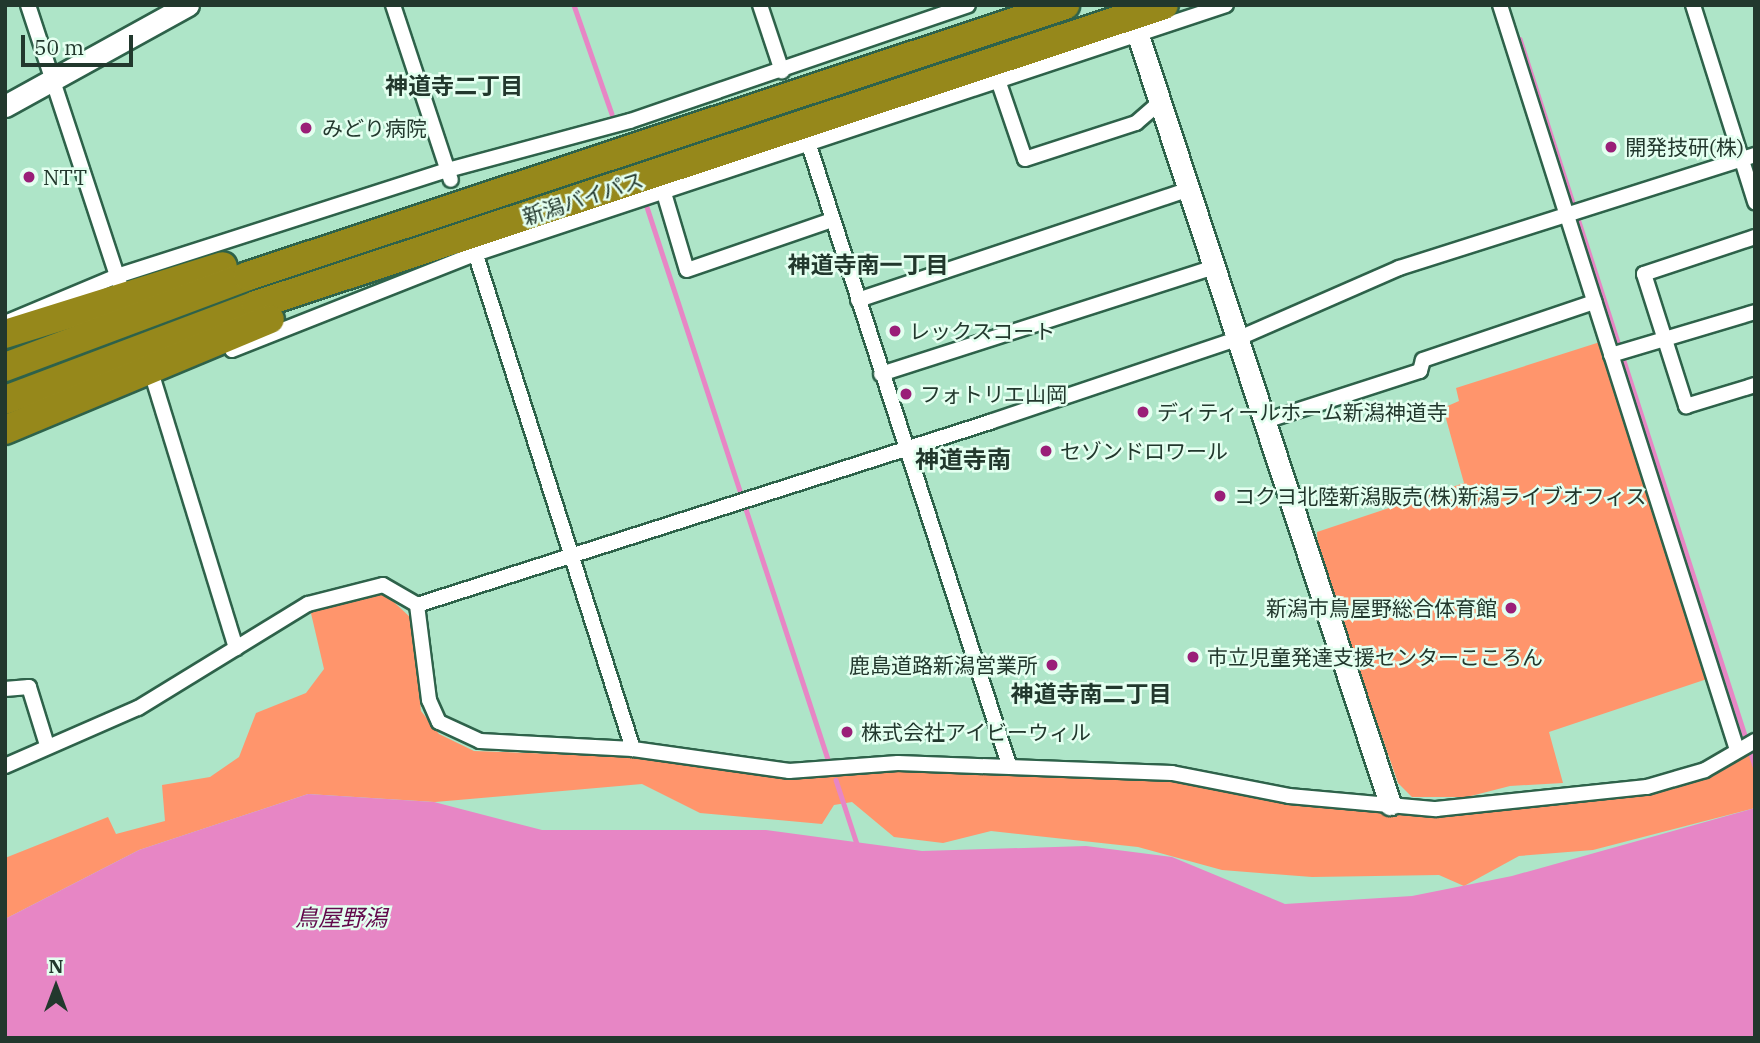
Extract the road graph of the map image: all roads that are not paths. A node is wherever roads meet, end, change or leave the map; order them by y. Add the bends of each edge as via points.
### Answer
1 (29, 5) edge
2 (188, 5) edge
3 (393, 5) edge
4 (760, 5) edge
5 (968, 5) edge
6 (1065, 5) edge
7 (1164, 5) edge
8 (1226, 5) edge
9 (1500, 5) edge
10 (1693, 5) edge
11 (1137, 30) junction
12 (782, 71) junction
13 (52, 83) junction
14 (999, 83) junction
15 (1161, 102) junction
16 (5, 106) edge
17 (807, 142) junction
18 (1748, 157) edge
19 (450, 175) junction
20 (544, 178) junction
21 (1190, 189) junction
22 (664, 193) junction
23 (1755, 202) edge
24 (1568, 217) junction
25 (832, 220) junction
26 (1755, 237) edge
27 (474, 249) junction
28 (412, 254) junction
29 (1215, 267) junction
30 (118, 281) junction
31 (858, 300) junction
32 (1594, 302) junction
33 (1755, 312) edge
34 (5, 323) edge
35 (5, 334) edge
36 (1239, 338) junction
37 (1665, 339) junction
38 (1611, 355) junction
39 (5, 367) edge
40 (881, 374) junction
41 (153, 378) junction
42 (1755, 385) edge
43 (5, 400) edge
44 (1265, 421) junction
45 (14, 426) edge
46 (905, 450) junction
47 (571, 555) junction
48 (417, 605) junction
49 (236, 648) junction
50 (5, 689) edge
51 (47, 745) junction
52 (1746, 745) edge
53 (633, 749) junction
54 (1009, 765) junction
55 (5, 766) edge
56 (1390, 804) junction

1 - 13 street
2 - 13 street
3 - 19 street
4 - 12 street
5 - 12 street
6 - 20 highway, 新潟バイパス
7 - 28 highway, 新潟バイパス
8 - 11 street
9 - 24 street
10 - 18 street
11 - 14 street
11 - 15 street
12 - 19 street
13 - 16 street
13 - 30 street
14 - 15 street via 1025,159 1136,123
14 - 17 street
15 - 21 street
17 - 22 street
17 - 25 street
18 - 23 street
18 - 24 street
19 - 30 street
20 - 35 highway via 133,291
20 - 39 highway, 新潟バイパス via 247,276
21 - 29 street
21 - 31 street
22 - 25 street via 687,270
22 - 27 street
24 - 32 street
24 - 36 street via 1399,268
25 - 31 street
26 - 37 street via 1644,274
27 - 41 street
27 - 47 street
28 - 43 highway, 新潟バイパス
28 - 45 highway
29 - 36 street
29 - 40 street
30 - 34 street
31 - 40 street
32 - 38 street
32 - 44 street via 1423,360 1420,371
33 - 37 street
36 - 44 street
36 - 46 street
37 - 38 street
37 - 42 street via 1686,406
38 - 52 street
40 - 46 street
41 - 45 street via 48,427
41 - 49 street
44 - 56 street
46 - 47 street
46 - 54 street
47 - 48 street
47 - 53 street
48 - 49 street via 394,586 358,586 308,604
48 - 53 street via 429,699 439,722 480,741
49 - 51 street via 138,708
50 - 51 street via 29,687
51 - 55 street
52 - 56 street via 1704,770 1647,787 1436,809
53 - 54 street via 809,771 898,763
54 - 56 street via 1172,772 1289,796

